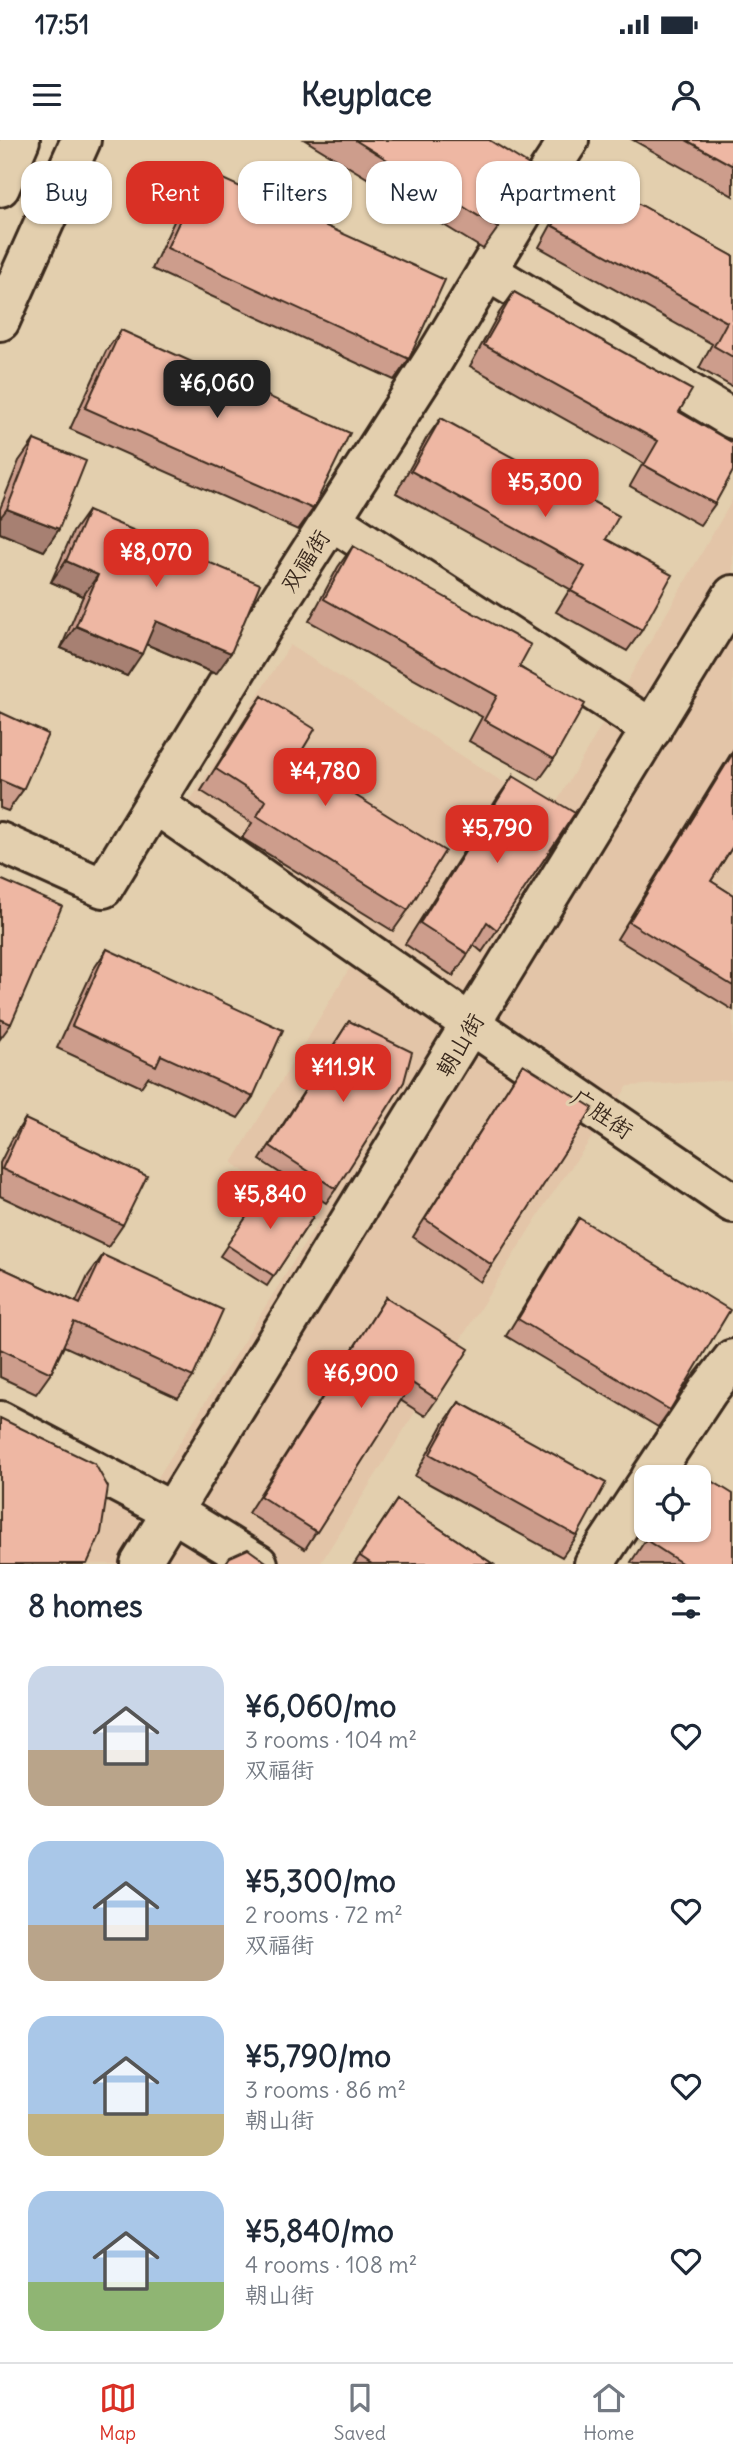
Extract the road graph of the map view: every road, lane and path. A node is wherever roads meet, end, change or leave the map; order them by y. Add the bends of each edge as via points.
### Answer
1 (20, 140) edge
2 (81, 140) edge
3 (569, 140) edge
4 (0, 187) edge
5 (487, 271) junction
6 (0, 321) edge
7 (733, 419) edge
8 (331, 520) junction
9 (733, 595) edge
10 (652, 729) junction
11 (155, 804) junction
12 (0, 842) edge
13 (472, 1025) junction
14 (733, 1203) edge
15 (733, 1359) edge
16 (0, 1420) edge
17 (659, 1465) edge
18 (634, 1503) edge
19 (173, 1512) junction
20 (140, 1564) edge
21 (258, 1564) edge
22 (594, 1564) edge

1 - 4 street
2 - 6 street
3 - 5 street, 双福街
5 - 7 street
5 - 8 street, 双福街
8 - 10 street
8 - 11 street, 双福街
9 - 10 street, 朝山街
10 - 13 street, 朝山街
11 - 12 street, 双福街 via 103,888
11 - 13 street, 广胜街
13 - 14 street, 广胜街
13 - 19 street, 朝山街
15 - 17 street
16 - 19 street
18 - 22 street
19 - 20 street, 朝山街
19 - 21 street

